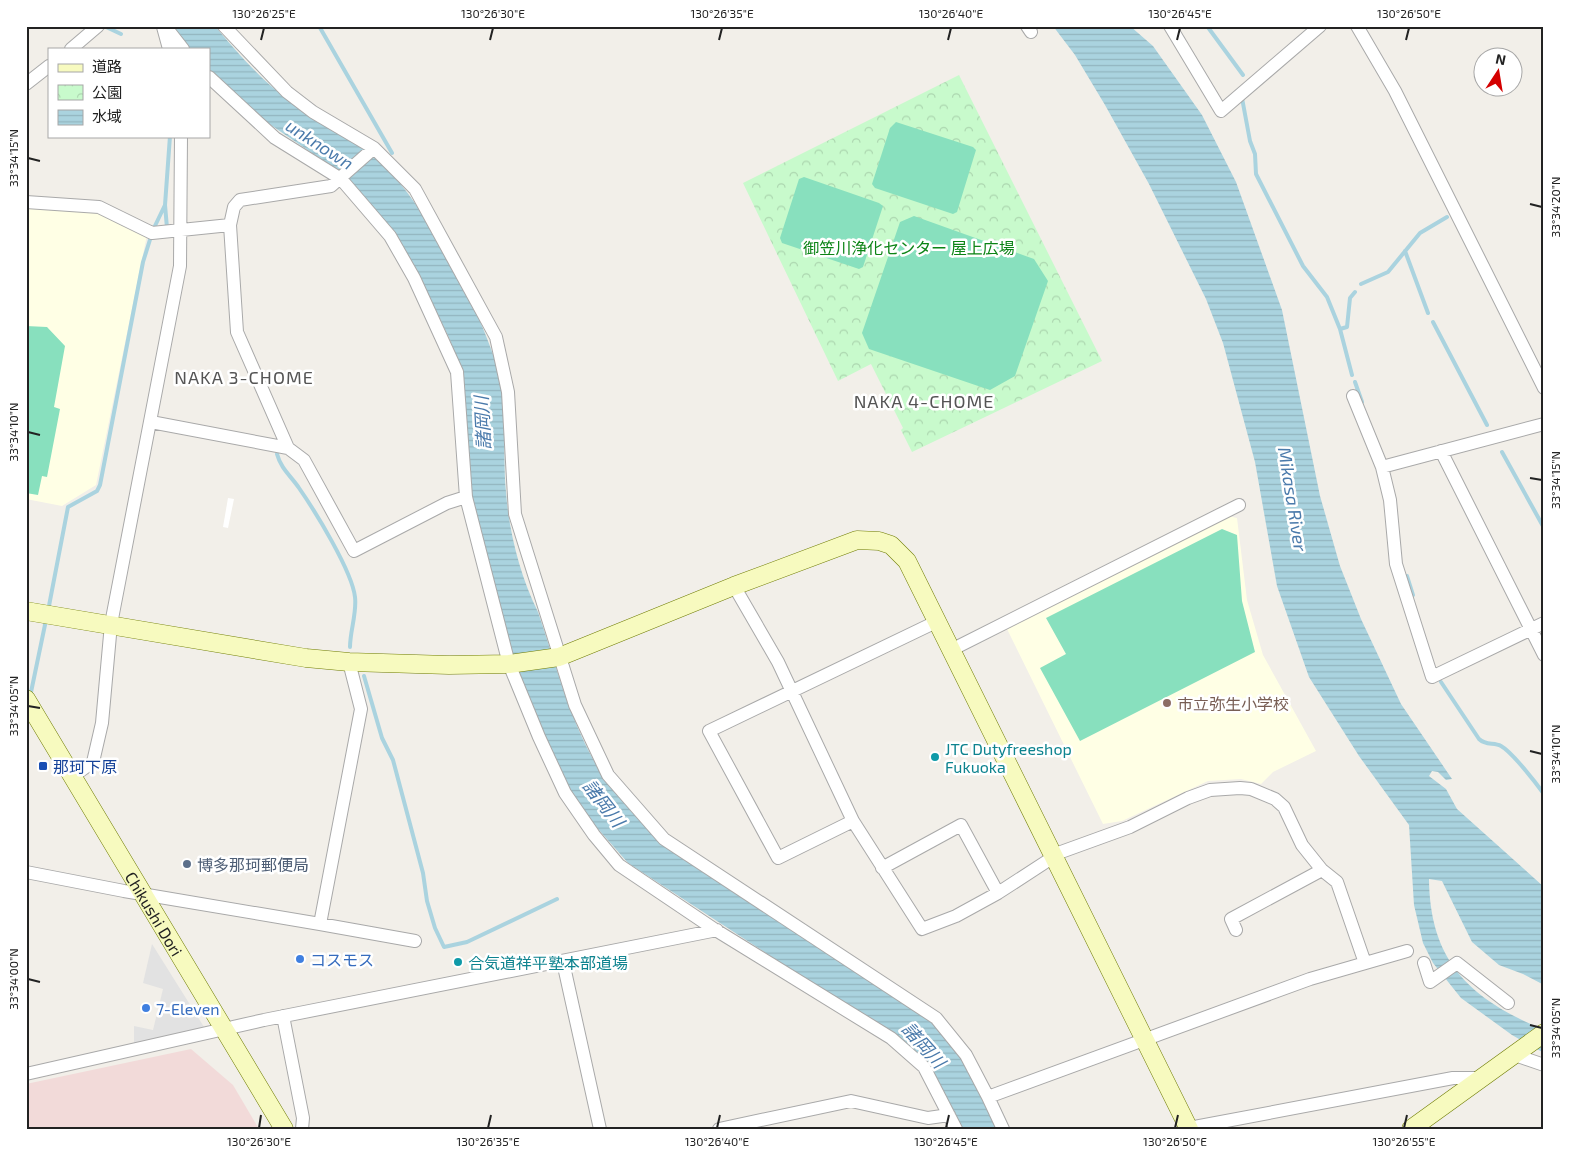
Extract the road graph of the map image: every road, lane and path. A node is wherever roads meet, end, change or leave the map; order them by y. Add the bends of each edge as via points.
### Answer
1 (98, 26) edge
2 (164, 26) edge
3 (224, 26) edge
4 (1170, 26) edge
5 (1320, 26) edge
6 (1357, 26) edge
7 (72, 48) edge
8 (169, 48) edge
9 (182, 48) edge
10 (48, 67) edge
11 (210, 77) edge
12 (26, 84) edge
13 (181, 138) edge
14 (374, 148) junction
15 (341, 179) junction
16 (26, 202) edge
17 (230, 224) junction
18 (181, 230) junction
19 (1544, 388) edge
20 (1353, 396) dead end
21 (150, 422) junction
22 (1544, 424) edge
23 (288, 448) junction
24 (1441, 451) junction
25 (1382, 467) junction
26 (466, 497) junction
27 (1239, 505) dead end
28 (734, 586) junction
29 (26, 611) edge
30 (938, 622) junction
31 (1544, 623) edge
32 (112, 624) junction
33 (1530, 629) junction
34 (953, 649) junction
35 (1544, 655) edge
36 (559, 657) junction
37 (349, 662) junction
38 (509, 664) junction
39 (791, 690) junction
40 (26, 699) edge
41 (73, 776) junction
42 (853, 821) junction
43 (1053, 856) junction
44 (882, 868) junction
45 (1322, 870) junction
46 (26, 872) edge
47 (998, 893) junction
48 (144, 894) junction
49 (320, 924) junction
50 (717, 930) junction
51 (1236, 930) dead end
52 (415, 941) dead end
53 (1407, 951) dead end
54 (564, 962) junction
55 (1365, 963) junction
56 (1424, 963) dead end
57 (1508, 1003) dead end
58 (282, 1016) junction
59 (224, 1028) junction
60 (1544, 1032) edge
61 (1145, 1040) junction
62 (1544, 1048) edge
63 (1528, 1060) edge
64 (26, 1074) edge
65 (1482, 1078) junction
66 (988, 1097) junction
67 (949, 1115) junction
68 (1189, 1128) edge
69 (284, 1129) edge
70 (302, 1129) edge
71 (600, 1129) edge
72 (719, 1129) edge
73 (956, 1129) edge
74 (1003, 1129) edge
75 (1411, 1129) edge
76 (1429, 1129) edge

1 - 7 street
2 - 8 street
2 - 9 street
3 - 14 street via 286,92
4 - 5 street via 1221,111
6 - 19 street via 1395,91
10 - 12 street
11 - 15 street via 275,138
13 - 18 street
14 - 15 street
14 - 36 street via 415,189 496,337 508,392 515,514
15 - 17 street via 331,186 240,200 234,207
15 - 26 street via 390,236 414,278 457,372
16 - 18 street via 99,207 152,233
17 - 18 street
17 - 23 street via 237,332
18 - 21 street via 180,266
20 - 25 street
21 - 23 street
21 - 32 street
22 - 24 street
23 - 26 street via 304,460 354,551 447,503
24 - 25 street
24 - 33 street
25 - 33 street via 1390,500 1396,564 1432,677
26 - 38 street
27 - 34 street
28 - 30 street via 857,540 879,541 896,549 907,560
28 - 36 street
28 - 39 street
29 - 32 street
30 - 34 street
30 - 39 street
31 - 33 street
32 - 37 street via 306,658
32 - 41 street via 102,723 93,762
33 - 35 street
34 - 43 street
36 - 38 street
36 - 66 street via 575,705 608,774 664,839 936,1018 966,1055
37 - 38 street
37 - 49 street via 362,708
38 - 50 street via 538,737 566,793 594,835 618,865
39 - 42 street
39 - 42 street via 709,730 778,858
40 - 41 street, Chikushi Dori
41 - 48 street, Chikushi Dori
42 - 44 street
43 - 45 street via 1130,827 1188,798 1210,790 1240,788 1252,789 1275,799 1284,807 1302,845
43 - 47 street
43 - 61 street
44 - 47 street via 922,930
44 - 47 street via 961,825
45 - 51 street via 1231,919
45 - 55 street via 1337,882
46 - 48 street
48 - 49 street
48 - 59 street, Chikushi Dori
49 - 52 street
50 - 54 street
50 - 67 street via 891,1038 924,1067
53 - 55 street
54 - 58 street
54 - 71 street
55 - 61 street via 1310,979
56 - 57 street via 1430,982 1457,963
58 - 59 street
58 - 70 street via 303,1118
59 - 64 street
59 - 69 street, Chikushi Dori
60 - 63 street
61 - 66 street
61 - 68 street
62 - 63 street
63 - 65 street
63 - 76 street
65 - 68 street via 1453,1078
65 - 75 street
66 - 74 street
67 - 72 street via 928,1118 851,1100
67 - 73 street

